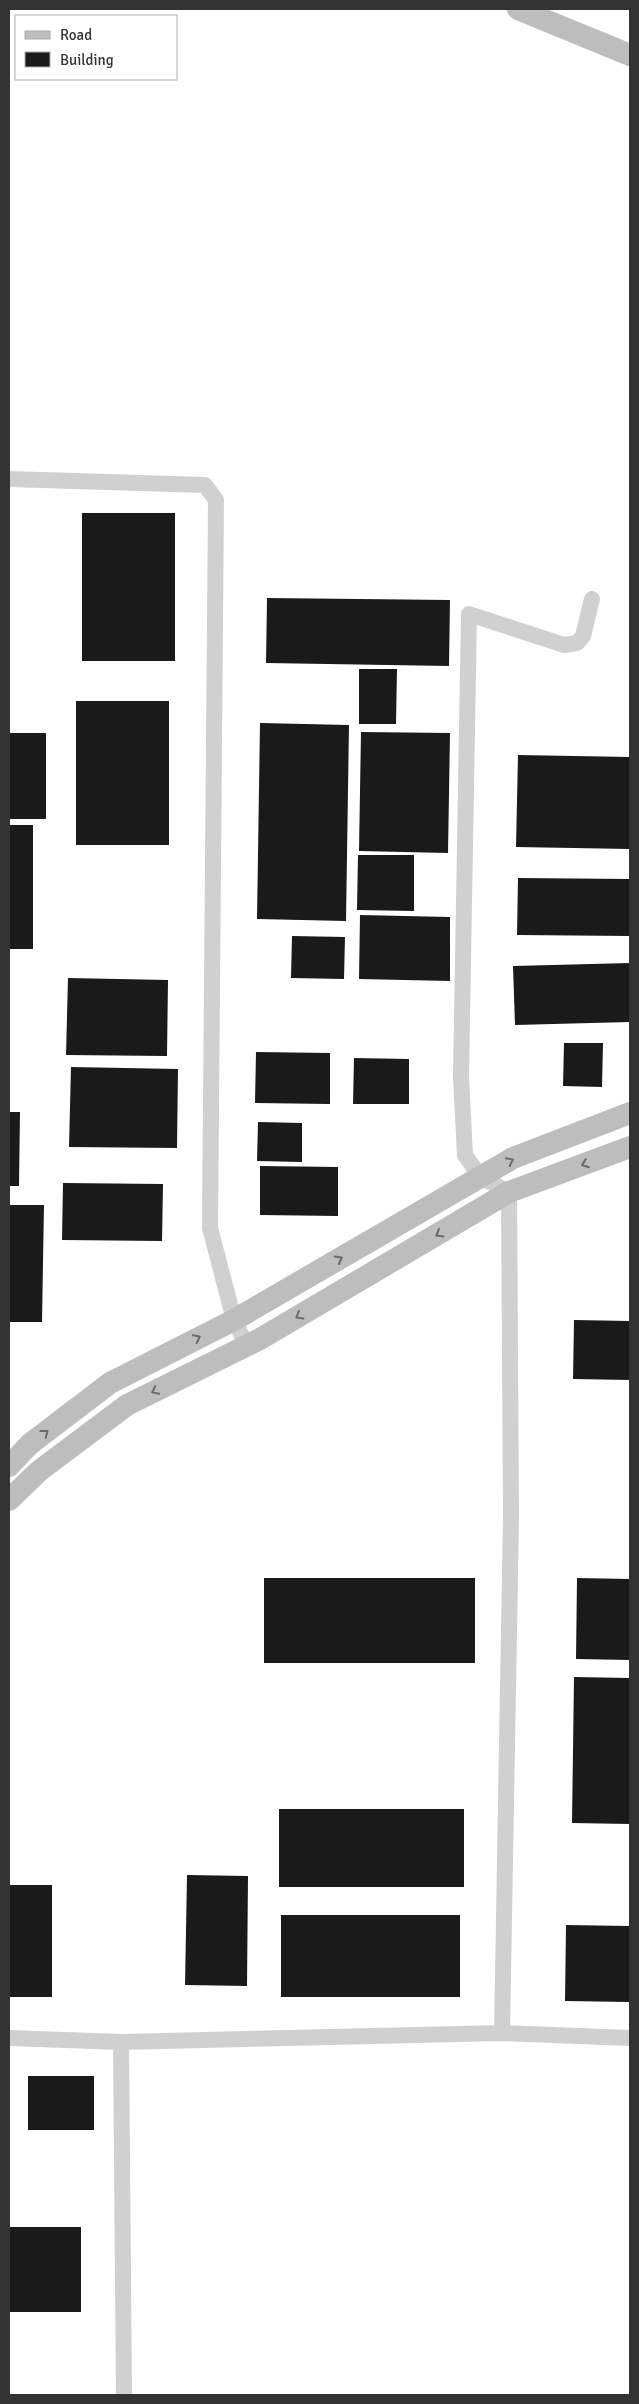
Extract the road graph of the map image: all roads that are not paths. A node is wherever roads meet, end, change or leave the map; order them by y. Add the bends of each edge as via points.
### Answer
1 (518, 9) edge
2 (630, 55) edge
3 (9, 479) edge
4 (592, 599) dead end
5 (630, 1112) edge
6 (630, 1147) edge
7 (480, 1178) junction
8 (509, 1192) junction
9 (234, 1320) junction
10 (247, 1346) junction
11 (9, 1466) edge
12 (9, 1500) edge
13 (502, 2033) junction
14 (9, 2038) edge
15 (630, 2038) edge
16 (121, 2042) junction
17 (124, 2395) edge

1 - 2 street
3 - 9 street via 205,485 216,500 210,1228
4 - 7 street via 583,636 577,643 564,645 469,614 461,1077 465,1155
7 -> 5 street via 513,1158
6 -> 8 street
7 - 8 street
9 -> 7 street
8 -> 10 street
8 - 13 street via 511,1516
9 - 10 street
11 -> 9 street via 30,1444 110,1383
10 -> 12 street via 127,1405 39,1471
13 - 15 street
13 - 16 street
14 - 16 street
16 - 17 street

